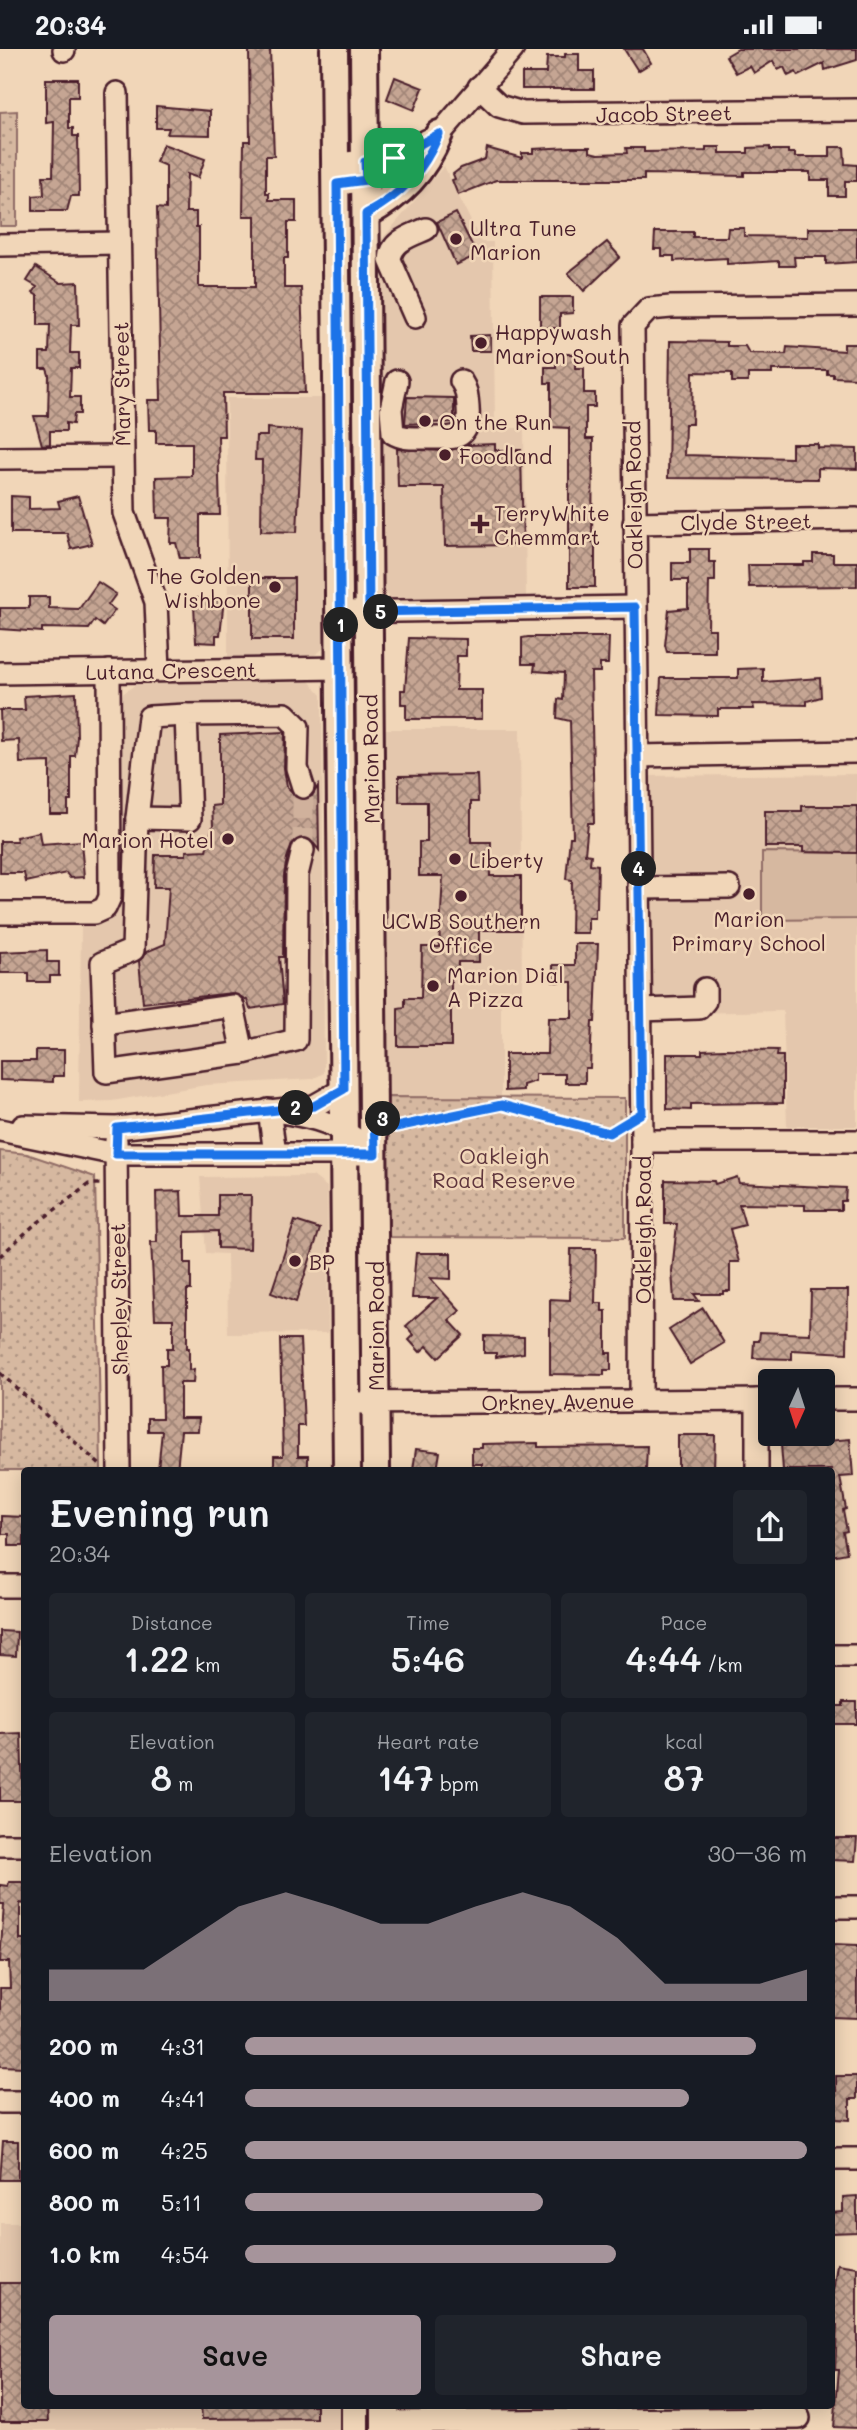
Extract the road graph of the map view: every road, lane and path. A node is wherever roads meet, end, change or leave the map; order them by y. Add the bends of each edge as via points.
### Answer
1 (334, 49) edge
2 (364, 49) edge
3 (513, 49) edge
4 (479, 87) junction
5 (117, 93) dead end
6 (857, 110) edge
7 (439, 134) junction
8 (366, 171) junction
9 (337, 174) junction
10 (366, 214) junction
11 (426, 229) dead end
12 (119, 243) junction
13 (0, 245) edge
14 (857, 305) edge
15 (415, 317) dead end
16 (397, 381) dead end
17 (461, 381) dead end
18 (122, 457) junction
19 (0, 458) edge
20 (857, 519) edge
21 (634, 523) junction
22 (635, 607) junction
23 (341, 612) junction
24 (369, 612) junction
25 (341, 668) junction
26 (159, 670) junction
27 (109, 671) junction
28 (0, 673) edge
29 (186, 715) junction
30 (857, 752) edge
31 (637, 756) junction
32 (303, 787) tunnel mouth
33 (138, 818) junction
34 (303, 850) tunnel mouth
35 (729, 887) dead end
36 (639, 888) junction
37 (0, 913) edge
38 (705, 989) dead end
39 (641, 1010) junction
40 (104, 1024) junction
41 (243, 1053) junction
42 (344, 1089) junction
43 (269, 1110) junction
44 (374, 1113) junction
45 (642, 1113) junction
46 (0, 1128) edge
47 (117, 1128) junction
48 (642, 1141) junction
49 (857, 1141) edge
50 (345, 1143) junction
51 (116, 1154) junction
52 (275, 1154) junction
53 (375, 1154) junction
54 (117, 1183) junction
55 (0, 1256) edge
56 (0, 1373) edge
57 (835, 1399) edge
58 (857, 1399) edge
59 (641, 1400) junction
60 (758, 1400) edge
61 (347, 1403) junction
62 (375, 1403) junction
63 (759, 1446) edge
64 (112, 1467) edge
65 (119, 1467) edge
66 (347, 1467) edge
67 (376, 1467) edge
68 (757, 1467) edge
69 (0, 1586) edge
70 (21, 1586) edge
71 (835, 1656) edge
72 (857, 1656) edge
73 (0, 1845) edge
74 (21, 1845) edge
75 (835, 1907) edge
76 (857, 1907) edge
77 (0, 2102) edge
78 (21, 2102) edge
79 (835, 2159) edge
80 (857, 2159) edge
81 (355, 2409) edge
82 (799, 2417) edge
83 (385, 2419) edge
84 (562, 2425) edge
85 (355, 2430) edge

1 - 9 main road, Marion Road
2 - 8 main road, Marion Road
3 - 4 street
4 - 6 street, Jacob Street via 499,106 523,113
4 - 7 street
5 - 12 street, Mary Street
7 - 8 street via 413,165 386,178
7 - 10 main road via 415,178 401,193
8 - 9 street
8 - 10 main road, Marion Road
9 - 23 main road, Marion Road
10 - 24 main road, Marion Road
11 - 15 street via 398,242 390,252
12 - 13 street
12 - 18 street, Mary Street
14 - 21 street, Oakleigh Road via 671,307 649,309 639,316 631,342
16 - 17 street via 391,409 393,433 401,438 454,438 469,423 467,390
18 - 19 street
18 - 26 street, Mary Street via 124,513 156,602
20 - 21 street, Clyde Street
21 - 22 street, Oakleigh Road
22 - 24 street
22 - 31 street, Oakleigh Road
23 - 24 street
23 - 25 main road, Marion Road
24 - 44 main road, Marion Road
25 - 26 street, Lutana Crescent
25 - 42 main road, Marion Road
26 - 27 street, Lutana Crescent
27 - 28 street, Lutana Crescent
27 - 37 street via 110,897 105,908 94,913
29 - 32 street via 285,714 298,727 297,768
29 - 33 street via 149,717
29 - 33 street via 190,819
30 - 31 street
31 - 36 street, Oakleigh Road
33 - 40 street via 133,950 102,963
34 - 41 street via 297,875 296,1040
35 - 36 street
36 - 39 street, Oakleigh Road
38 - 39 street via 705,1001 699,1008
39 - 45 street, Oakleigh Road
40 - 41 street via 233,1006
40 - 41 street via 106,1072
42 - 43 street via 314,1106
42 - 50 main road, Marion Road
43 - 47 street
43 - 50 street via 307,1117
43 - 52 street
44 - 45 path via 396,1127 502,1105 609,1133
44 - 53 main road, Marion Road
45 - 48 street, Oakleigh Road
46 - 47 street
46 - 51 street
47 - 51 street, Shepley Street
48 - 49 street
48 - 59 street, Oakleigh Road
50 - 52 street
50 - 53 street
50 - 61 main road, Marion Road
51 - 52 street
51 - 54 street, Shepley Street
53 - 62 main road, Marion Road
54 - 55 path via 89,1184
54 - 65 street, Shepley Street
56 - 64 path via 97,1465
57 - 58 street
59 - 60 street, Orkney Avenue
59 - 62 street, Orkney Avenue
61 - 62 street, Orkney Avenue
61 - 66 main road, Marion Road
62 - 67 main road, Marion Road
63 - 68 street
69 - 70 street
71 - 72 street
73 - 74 street
75 - 76 street
77 - 78 street
79 - 80 street
81 - 85 main road
82 - 84 street
83 - 84 street

